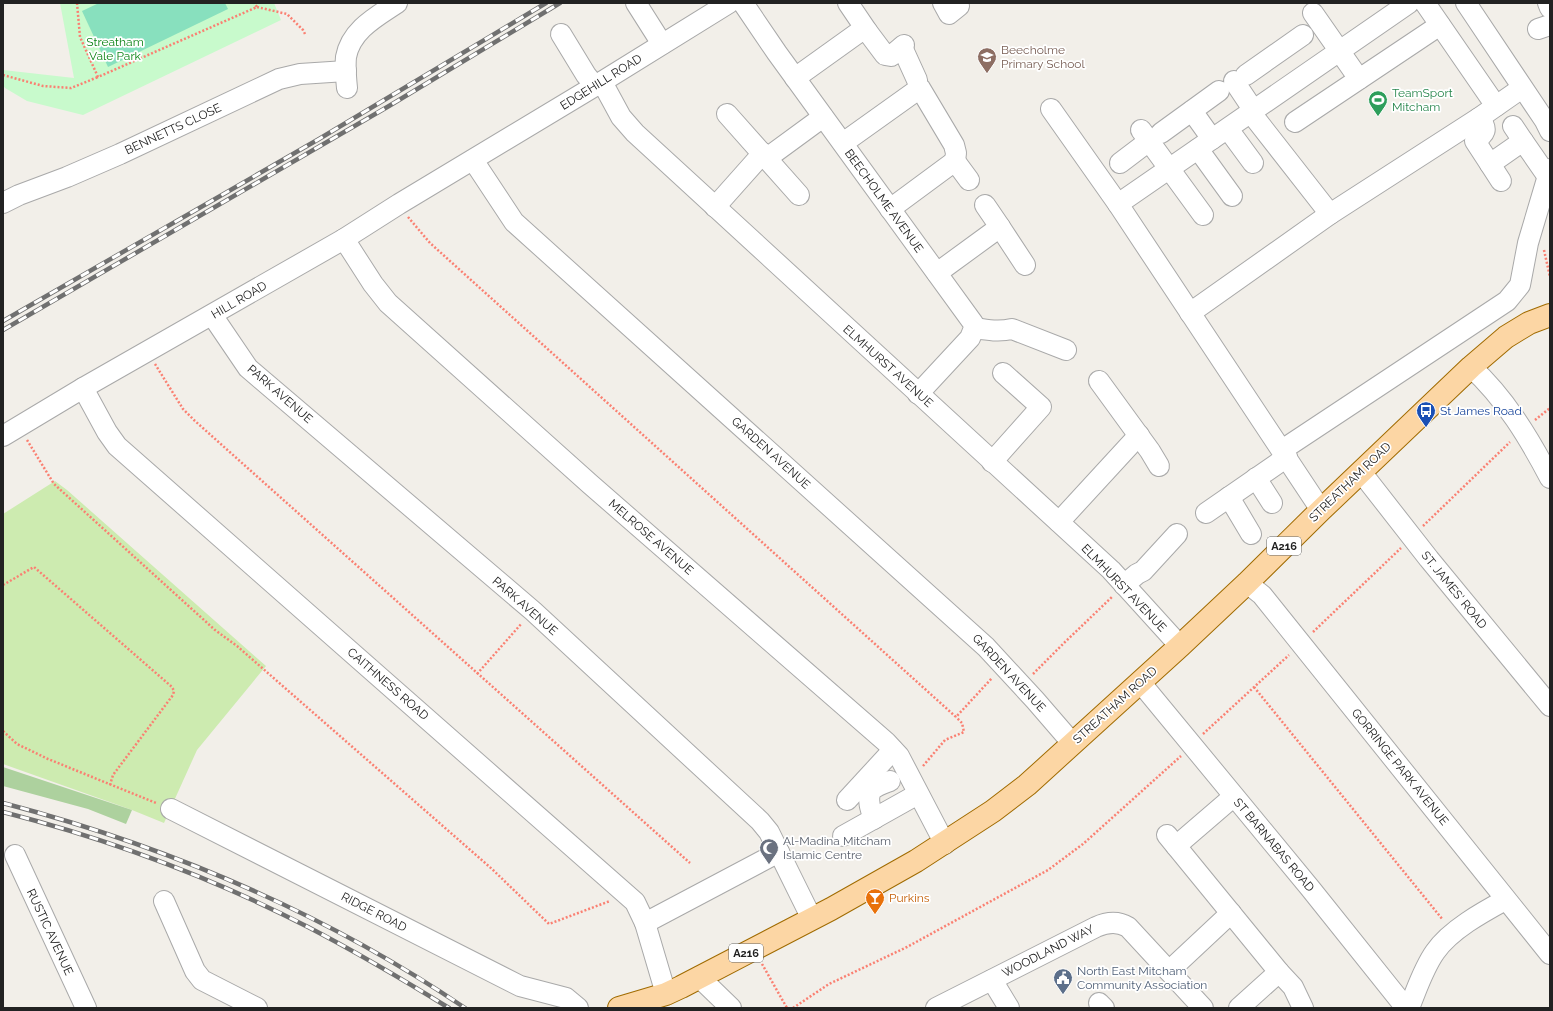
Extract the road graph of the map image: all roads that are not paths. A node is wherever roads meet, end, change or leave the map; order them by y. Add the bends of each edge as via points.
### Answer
1 (396, 3) edge
2 (636, 3) edge
3 (729, 3) edge
4 (743, 3) edge
5 (848, 3) edge
6 (1409, 3) edge
7 (1425, 3) edge
8 (1466, 3) edge
9 (1548, 3) edge
10 (1550, 8) edge
11 (1313, 13) dead end
12 (1440, 25) junction
13 (867, 30) junction
14 (561, 34) dead end
15 (1303, 35) dead end
16 (662, 44) junction
17 (1340, 51) junction
18 (1277, 54) junction
19 (796, 78) junction
20 (1359, 79) junction
21 (917, 80) dead end
22 (1297, 81) junction
23 (1233, 82) junction
24 (598, 84) junction
25 (1522, 88) junction
26 (1496, 106) junction
27 (1051, 109) dead end
28 (1192, 111) junction
29 (1252, 112) junction
30 (727, 114) dead end
31 (823, 117) junction
32 (1479, 118) junction
33 (1295, 122) dead end
34 (1550, 131) edge
35 (1150, 135) junction
36 (1213, 139) junction
37 (843, 143) junction
38 (765, 156) junction
39 (473, 160) junction
40 (955, 161) junction
41 (1120, 163) dead end
42 (1253, 163) dead end
43 (1490, 164) junction
44 (1170, 169) junction
45 (1549, 173) edge
46 (969, 180) dead end
47 (1501, 181) dead end
48 (799, 195) dead end
49 (1232, 196) dead end
50 (3, 204) edge
51 (1118, 204) junction
52 (985, 205) dead end
53 (715, 207) junction
54 (890, 209) junction
55 (1330, 214) junction
56 (1203, 215) dead end
57 (1000, 228) junction
58 (344, 239) junction
59 (1025, 265) dead end
60 (937, 273) junction
61 (1190, 313) junction
62 (212, 315) junction
63 (1550, 315) edge
64 (974, 328) junction
65 (1066, 350) dead end
66 (1471, 367) junction
67 (1004, 373) dead end
68 (1099, 381) dead end
69 (83, 388) junction
70 (918, 394) junction
71 (11, 432) edge
72 (1139, 435) junction
73 (1284, 454) junction
74 (992, 462) junction
75 (1158, 466) dead end
76 (1361, 472) junction
77 (1256, 478) junction
78 (1550, 478) edge
79 (1228, 497) junction
80 (1272, 503) dead end
81 (1321, 510) junction
82 (1206, 513) dead end
83 (1059, 522) junction
84 (1178, 534) dead end
85 (1251, 534) dead end
86 (1247, 583) junction
87 (1124, 585) junction
88 (1180, 646) junction
89 (1140, 682) junction
90 (1550, 706) edge
91 (1073, 744) junction
92 (894, 750) junction
93 (890, 781) dead end
94 (918, 794) junction
95 (1234, 797) junction
96 (847, 800) dead end
97 (171, 809) road end
98 (874, 819) junction
99 (843, 836) dead end
100 (945, 844) junction
101 (780, 852) junction
102 (15, 855) dead end
103 (1505, 900) junction
104 (164, 901) dead end
105 (1231, 913) junction
106 (812, 919) junction
107 (645, 923) junction
108 (1550, 954) edge
109 (1169, 971) junction
110 (1279, 972) junction
111 (699, 977) junction
112 (992, 980) junction
113 (666, 994) junction
114 (1201, 1007) edge
115 (86, 1008) edge
116 (257, 1008) edge
117 (578, 1008) edge
118 (618, 1008) edge
119 (731, 1008) edge
120 (936, 1008) edge
121 (1009, 1008) edge
122 (1239, 1008) edge
123 (1303, 1008) edge
124 (1407, 1008) edge

1 - 50 street, BENNETTS CLOSE via 356,34 348,50 346,79 300,74 285,76 127,151 29,190
2 - 16 street
3 - 16 street, EDGEHILL ROAD
4 - 19 street, BEECHOLME AVENUE
5 - 13 street
6 - 17 street
7 - 12 street
8 - 25 street
9 - 10 street
11 - 17 street
12 - 20 street
12 - 26 street
13 - 19 street via 859,31
13 - 21 street via 886,55 891,56 903,46
14 - 24 street, ELMHURST AVENUE via 586,75
15 - 18 street
16 - 24 street, EDGEHILL ROAD
17 - 20 street
17 - 22 street
18 - 22 street
18 - 23 street
19 - 31 street, BEECHOLME AVENUE
20 - 33 street
22 - 29 street
23 - 28 street
23 - 29 street
24 - 39 street, EDGEHILL ROAD
24 - 53 street, ELMHURST AVENUE via 635,133
25 - 26 street
25 - 34 street
26 - 32 street
27 - 51 street
28 - 35 street
28 - 36 street
29 - 36 street
29 - 55 street
30 - 38 street
31 - 37 street, BEECHOLME AVENUE
31 - 38 street
32 - 43 street via 1485,129 1483,135 1475,141
32 - 55 street
35 - 41 street
35 - 44 street
36 - 42 street
36 - 44 street
36 - 49 street
37 - 40 street via 920,88 954,145
37 - 54 street, BEECHOLME AVENUE
38 - 48 street
38 - 53 street
39 - 58 street, HILL ROAD
39 - 91 street, GARDEN AVENUE via 514,222 974,636 1004,665
40 - 46 street
40 - 54 street
43 - 45 street via 1518,134
43 - 47 street
44 - 51 street
44 - 56 street
45 - 73 street via 1528,243 1520,285 1508,301
51 - 61 street
52 - 57 street
53 - 70 street, ELMHURST AVENUE
54 - 60 street, BEECHOLME AVENUE
55 - 61 street
57 - 59 street
57 - 60 street
58 - 62 street, HILL ROAD
58 - 92 street, MELROSE AVENUE via 388,303
60 - 64 street, BEECHOLME AVENUE via 970,318
61 - 73 street
62 - 69 street, HILL ROAD
62 - 101 street, PARK AVENUE via 248,368 533,611 760,821
63 - 66 main road, STREATHAM ROAD / A216 via 1512,333
64 - 65 street via 1005,331 1012,329
64 - 70 street via 970,338
66 - 76 main road, STREATHAM ROAD / A216
66 - 78 street via 1523,429
67 - 74 street via 1041,407
68 - 72 street
69 - 71 street, HILL ROAD
69 - 107 street, CAITHNESS ROAD via 117,446 627,894 635,902
70 - 74 street, ELMHURST AVENUE
72 - 75 street
72 - 83 street
73 - 77 street
73 - 81 street
74 - 83 street, ELMHURST AVENUE
76 - 81 main road, STREATHAM ROAD / A216
76 - 90 street, ST. JAMES' ROAD via 1429,560
77 - 79 street
77 - 80 street
79 - 82 street
79 - 85 street
81 - 86 main road, STREATHAM ROAD / A216
83 - 87 street, ELMHURST AVENUE
84 - 87 street via 1143,571
86 - 88 main road, STREATHAM ROAD / A216
86 - 103 street, GORRINGE PARK AVENUE via 1262,595
87 - 88 street, ELMHURST AVENUE
88 - 89 main road, STREATHAM ROAD / A216
89 - 91 main road, STREATHAM ROAD / A216
89 - 95 street, ST BARNABAS ROAD
91 - 100 main road, STREATHAM ROAD / A216 via 999,807
92 - 94 street, MELROSE AVENUE via 900,756
92 - 96 street
93 - 98 street via 872,790 870,794 869,804
94 - 98 street
94 - 100 street, MELROSE AVENUE
95 - 105 street via 1172,840
95 - 124 street, ST BARNABAS ROAD
97 - 117 street, RIDGE ROAD via 520,986 566,998
98 - 99 street
100 - 106 main road, STREATHAM ROAD / A216
101 - 106 street, PARK AVENUE
101 - 107 street
102 - 115 street, RUSTIC AVENUE
103 - 108 street, GORRINGE PARK AVENUE
103 - 124 street via 1453,933 1443,943 1432,958
104 - 116 street via 195,971 202,980
105 - 109 street
105 - 110 street
106 - 111 main road, STREATHAM ROAD / A216
107 - 113 street, CAITHNESS ROAD
109 - 112 street, WOODLAND WAY via 1128,927 1105,923
109 - 114 street, WOODLAND WAY
110 - 122 street
110 - 123 street via 1293,988
111 - 113 main road, STREATHAM ROAD / A216
111 - 119 street
112 - 120 street, WOODLAND WAY
112 - 121 street
113 - 118 main road, STREATHAM ROAD / A216

